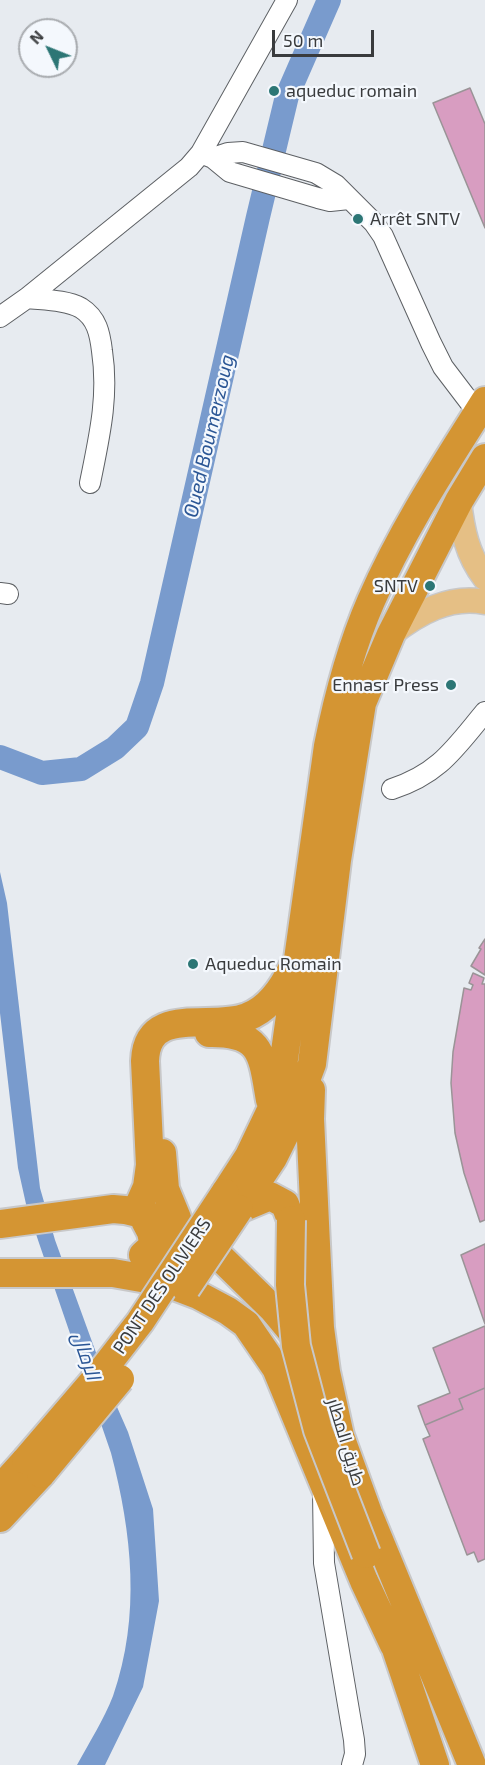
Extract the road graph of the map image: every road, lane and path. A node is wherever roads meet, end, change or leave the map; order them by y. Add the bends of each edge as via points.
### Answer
1 (287, 0) edge
2 (207, 155) junction
3 (348, 199) junction
4 (27, 298) junction
5 (0, 317) edge
6 (481, 407) edge
7 (485, 458) edge
8 (90, 483) dead end
9 (459, 501) junction
10 (485, 578) edge
11 (485, 602) edge
12 (391, 634) junction
13 (485, 712) edge
14 (392, 789) dead end
15 (300, 951) junction
16 (312, 1064) junction
17 (272, 1110) junction
18 (232, 1201) junction
19 (141, 1213) junction
20 (0, 1224) edge
21 (174, 1224) junction
22 (154, 1246) junction
23 (222, 1259) junction
24 (0, 1273) edge
25 (113, 1274) junction
26 (164, 1282) junction
27 (198, 1295) junction
28 (326, 1372) junction
29 (16, 1475) edge
30 (323, 1482) junction
31 (0, 1518) edge
32 (394, 1645) junction
33 (355, 1761) edge
34 (435, 1765) edge
35 (471, 1765) edge

1 - 2 street
2 - 3 street via 237,174 330,201
2 - 3 street via 243,152 316,173 336,185
2 - 4 street
3 - 6 street via 383,236 439,359
4 - 5 street
4 - 8 street via 73,305 96,323 105,377 105,406
6 - 15 highway via 405,532 357,638 339,693 328,746
7 - 9 highway
9 - 10 main road via 463,533 475,566
9 - 12 highway
11 - 12 main road via 456,602 433,608
12 - 16 highway via 362,703 337,860
13 - 14 street via 439,766
15 - 17 highway via 283,1066
15 - 19 highway via 283,986 257,1012 232,1021 175,1024 155,1032 149,1040 145,1061 150,1176 140,1202
16 - 18 highway via 273,1158
16 - 28 highway, طريق المطار via 315,1259
17 - 18 highway
17 - 21 highway via 263,1060 248,1040 232,1033 188,1033 169,1040 162,1048 158,1068 163,1173 165,1189 176,1213
18 - 29 highway, PONT DES OLIVIERS, bridge
18 - 32 highway, bridge via 270,1196 285,1204 291,1220 290,1285 296,1346 318,1431 366,1554
19 - 20 highway via 100,1210
19 - 21 highway
19 - 22 highway via 149,1225
21 - 22 highway
21 - 23 highway
22 - 25 highway
22 - 26 highway
23 - 27 highway via 218,1282
23 - 28 highway via 273,1309
24 - 25 highway
25 - 26 highway
26 - 27 highway
27 - 30 highway via 246,1324 259,1342 276,1368
28 - 35 highway, طريق المطار via 340,1436 368,1513
29 - 31 highway, PONT DES OLIVIERS
30 - 32 highway
30 - 33 street via 324,1563
32 - 34 highway

